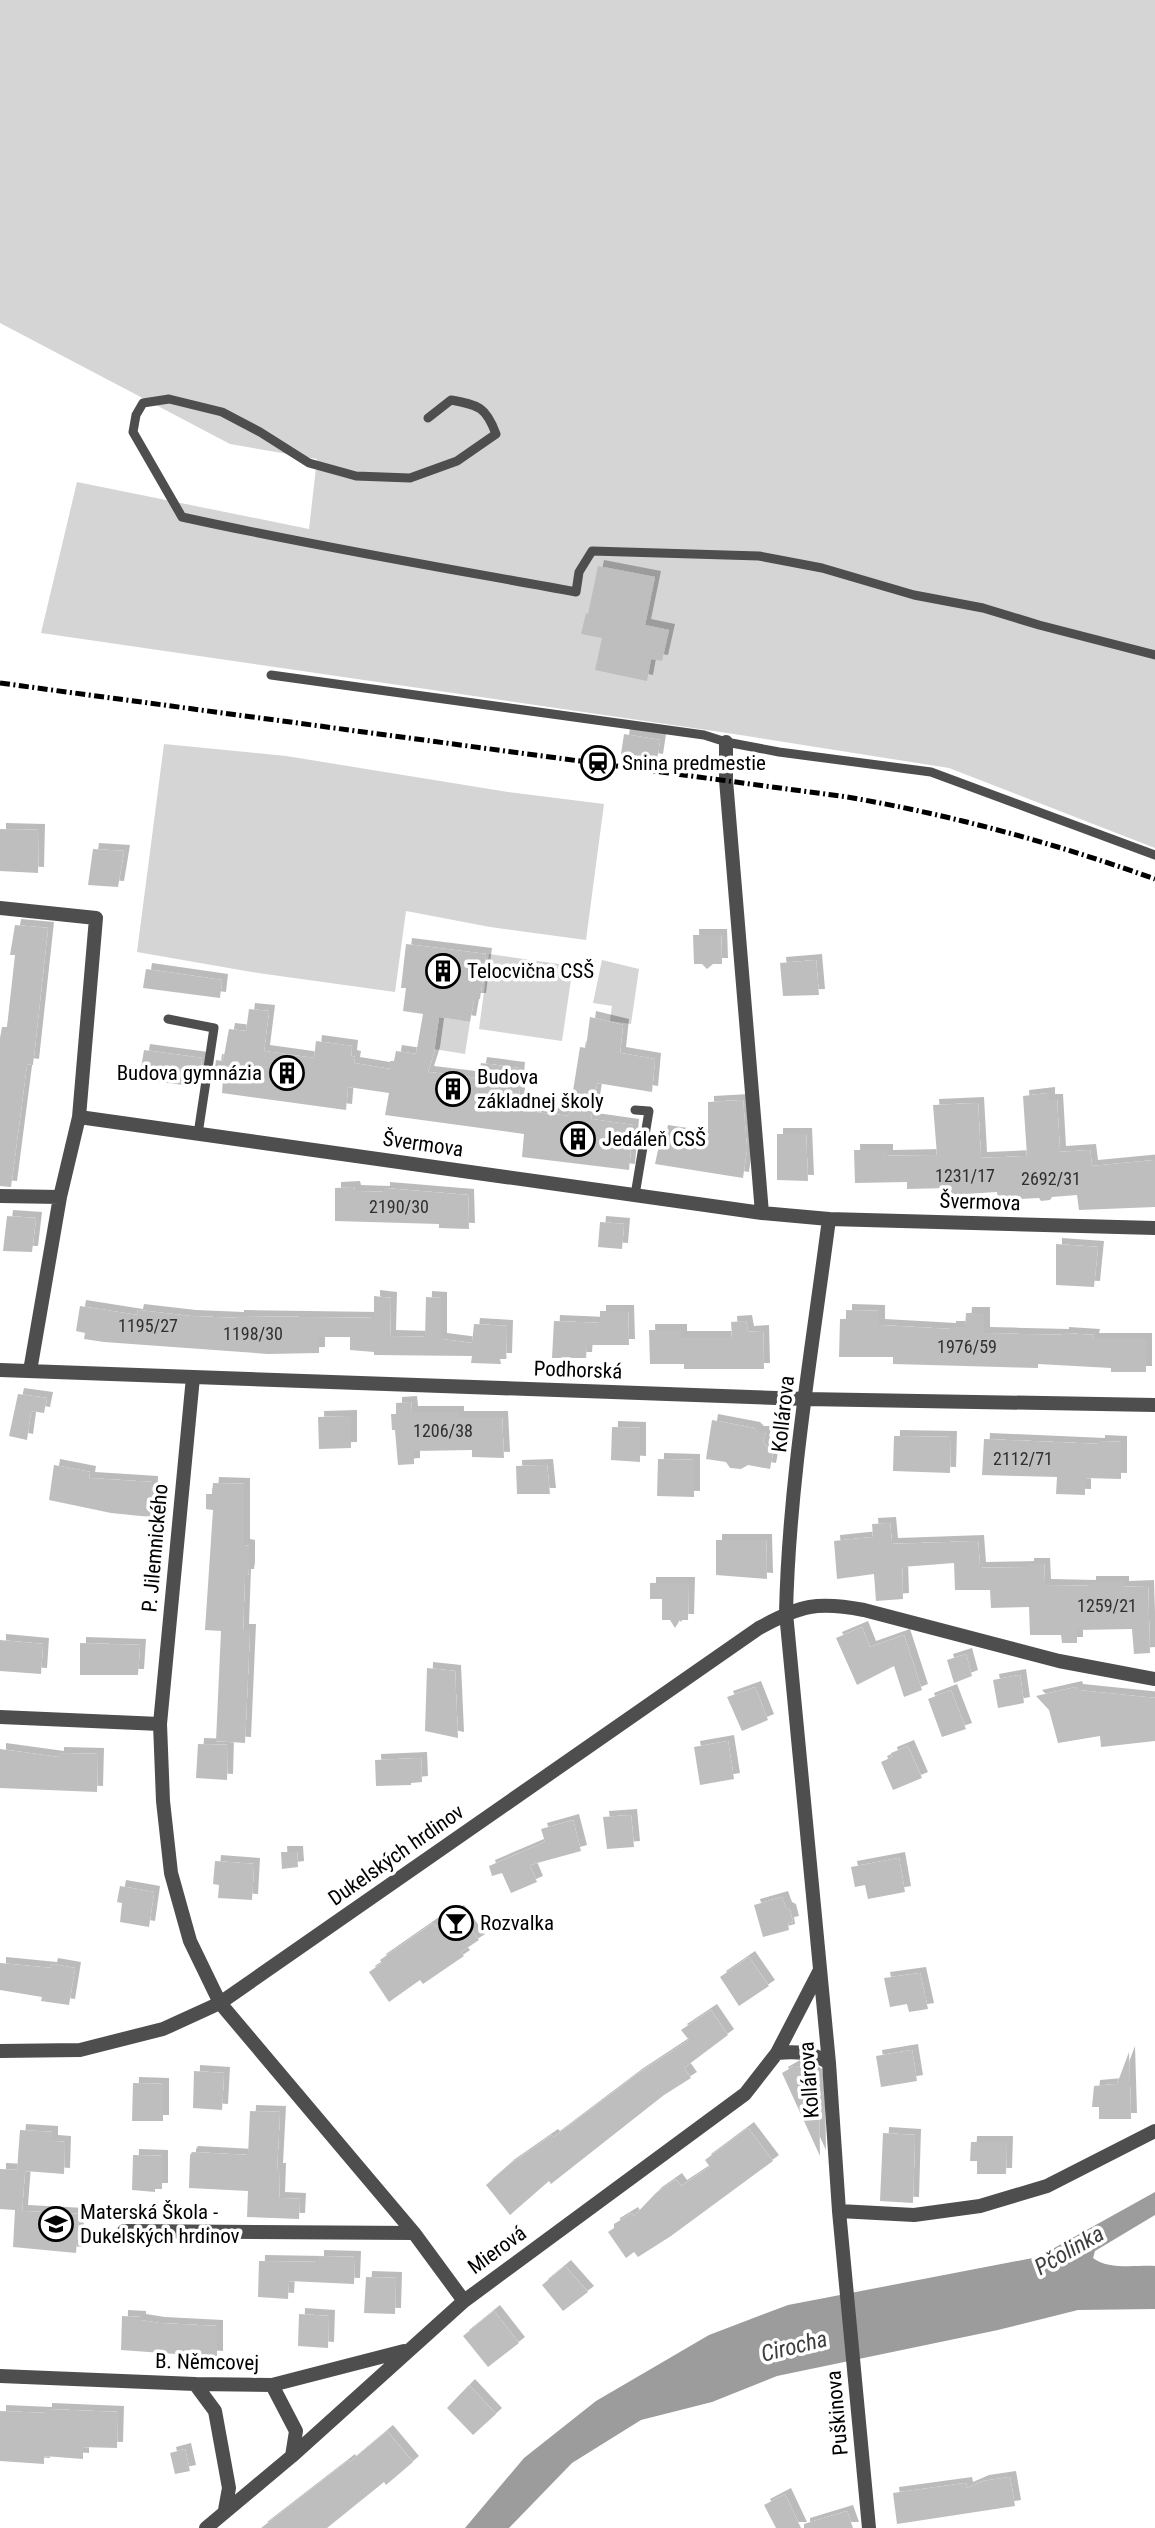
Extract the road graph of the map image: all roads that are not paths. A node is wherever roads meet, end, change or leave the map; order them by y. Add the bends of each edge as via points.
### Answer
1 (428, 418) dead end
2 (1155, 655) edge
3 (271, 675) dead end
4 (726, 742) junction
5 (1155, 855) edge
6 (0, 908) edge
7 (168, 1019) dead end
8 (635, 1110) dead end
9 (79, 1117) junction
10 (198, 1134) junction
11 (635, 1195) junction
12 (0, 1196) edge
13 (60, 1197) junction
14 (762, 1213) junction
15 (829, 1219) junction
16 (1155, 1228) edge
17 (0, 1370) edge
18 (30, 1371) junction
19 (193, 1377) junction
20 (805, 1399) junction
21 (1155, 1405) edge
22 (786, 1613) junction
23 (1155, 1679) edge
24 (0, 1717) edge
25 (160, 1724) junction
26 (821, 1969) junction
27 (220, 2003) junction
28 (0, 2051) edge
29 (777, 2053) junction
30 (829, 2063) junction
31 (1155, 2131) edge
32 (839, 2211) junction
33 (124, 2231) dead end
34 (414, 2233) junction
35 (464, 2301) junction
36 (408, 2350) junction
37 (0, 2376) edge
38 (195, 2384) junction
39 (272, 2385) junction
40 (292, 2456) junction
41 (225, 2510) junction
42 (206, 2528) edge
43 (869, 2528) edge

1 - 2 lane via 451,400 473,404 488,413 496,434 457,461 410,478 356,476 309,463 222,412 180,400 143,403 133,432 182,517 300,543 576,593 579,572 592,551 759,556 983,608
3 - 4 lane via 704,735
4 - 5 lane via 931,772
4 - 14 street
6 - 9 street via 96,918
7 - 10 lane via 214,1028
8 - 11 lane via 649,1111
9 - 10 street, Švermova
9 - 13 street
10 - 11 street, Švermova
11 - 14 street, Švermova
12 - 13 street
13 - 18 street
14 - 15 street, Švermova
15 - 16 street, Švermova
15 - 20 street, Kollárova
17 - 18 street, Podhorská
18 - 19 street, Podhorská
19 - 20 street, Podhorská
19 - 25 street, P. Jilemnického
20 - 21 street, Podhorská
20 - 22 street, Kollárova
22 - 23 street via 809,1606 844,1606 1059,1661
22 - 26 street, Kollárova
22 - 27 street, Dukelských hrdinov
24 - 25 street
25 - 27 street, P. Jilemnického via 171,1873 190,1941
26 - 29 street, Mierová
26 - 30 street, Kollárova
27 - 28 street, Dukelských hrdinov via 163,2029 80,2050
27 - 34 street, P. Jilemnického
29 - 30 street via 817,2055
29 - 35 street, Mierová via 746,2094
30 - 32 street, Kollárova
31 - 32 street via 1046,2186 980,2206 914,2216
32 - 43 street, Puškinova
33 - 34 street
34 - 35 street, P. Jilemnického
35 - 36 street, Mierová
36 - 39 street, B. Němcovej
36 - 40 street, Mierová
37 - 38 street, B. Němcovej
38 - 39 street, B. Němcovej
38 - 41 street via 215,2411 229,2488
39 - 40 street via 296,2431
40 - 41 street, Mierová
41 - 42 street, Mierová

